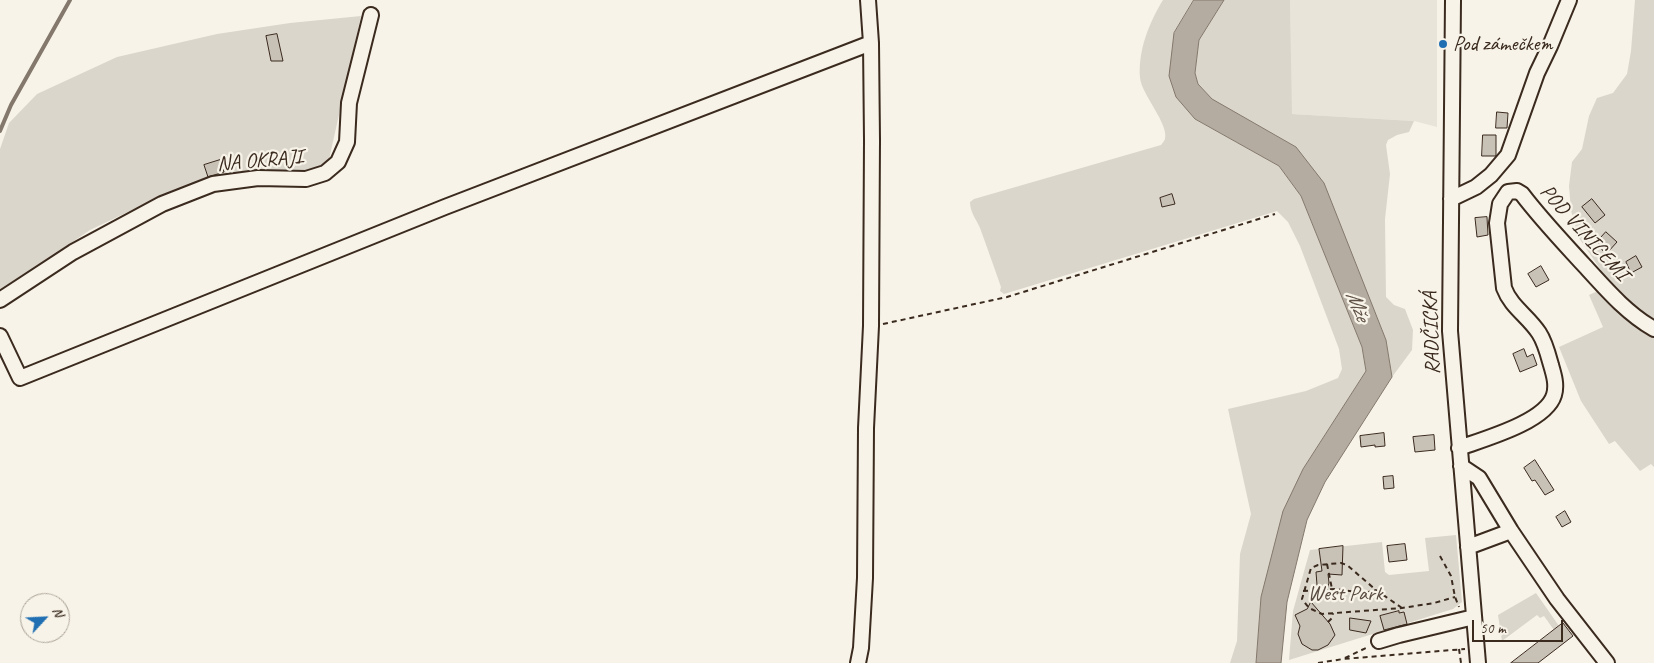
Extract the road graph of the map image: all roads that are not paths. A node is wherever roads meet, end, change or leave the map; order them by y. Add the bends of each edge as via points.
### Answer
1 (868, 0) edge
2 (1453, 0) edge
3 (1569, 0) edge
4 (371, 15) dead end
5 (871, 43) junction
6 (1451, 199) junction
7 (0, 300) edge
8 (1654, 329) edge
9 (0, 336) edge
10 (1459, 448) junction
11 (1461, 466) junction
12 (1511, 531) junction
13 (1468, 547) junction
14 (1474, 617) junction
15 (1378, 641) road end
16 (858, 663) edge
17 (1478, 663) edge
18 (1607, 663) edge

1 - 5 street
2 - 6 street, RADČICKÁ
3 - 6 street via 1537,73 1508,155 1476,187
4 - 7 street, NA OKRAJI via 349,103 347,142 338,162 325,173 306,179 258,178 213,184 171,200 73,252
5 - 9 street via 445,207 20,378
5 - 16 street via 865,578
6 - 10 street, RADČICKÁ via 1450,331
8 - 10 street, POD VINICEMI via 1619,303 1543,222 1522,194 1512,190 1508,192 1500,204 1497,223 1504,288 1514,306 1542,336 1556,384 1554,396 1547,408 1534,418
10 - 11 street, RADČICKÁ
11 - 12 street via 1479,478
11 - 13 street, RADČICKÁ
12 - 13 street
12 - 18 street via 1557,599
13 - 14 street, RADČICKÁ
14 - 15 street
14 - 17 street, RADČICKÁ

